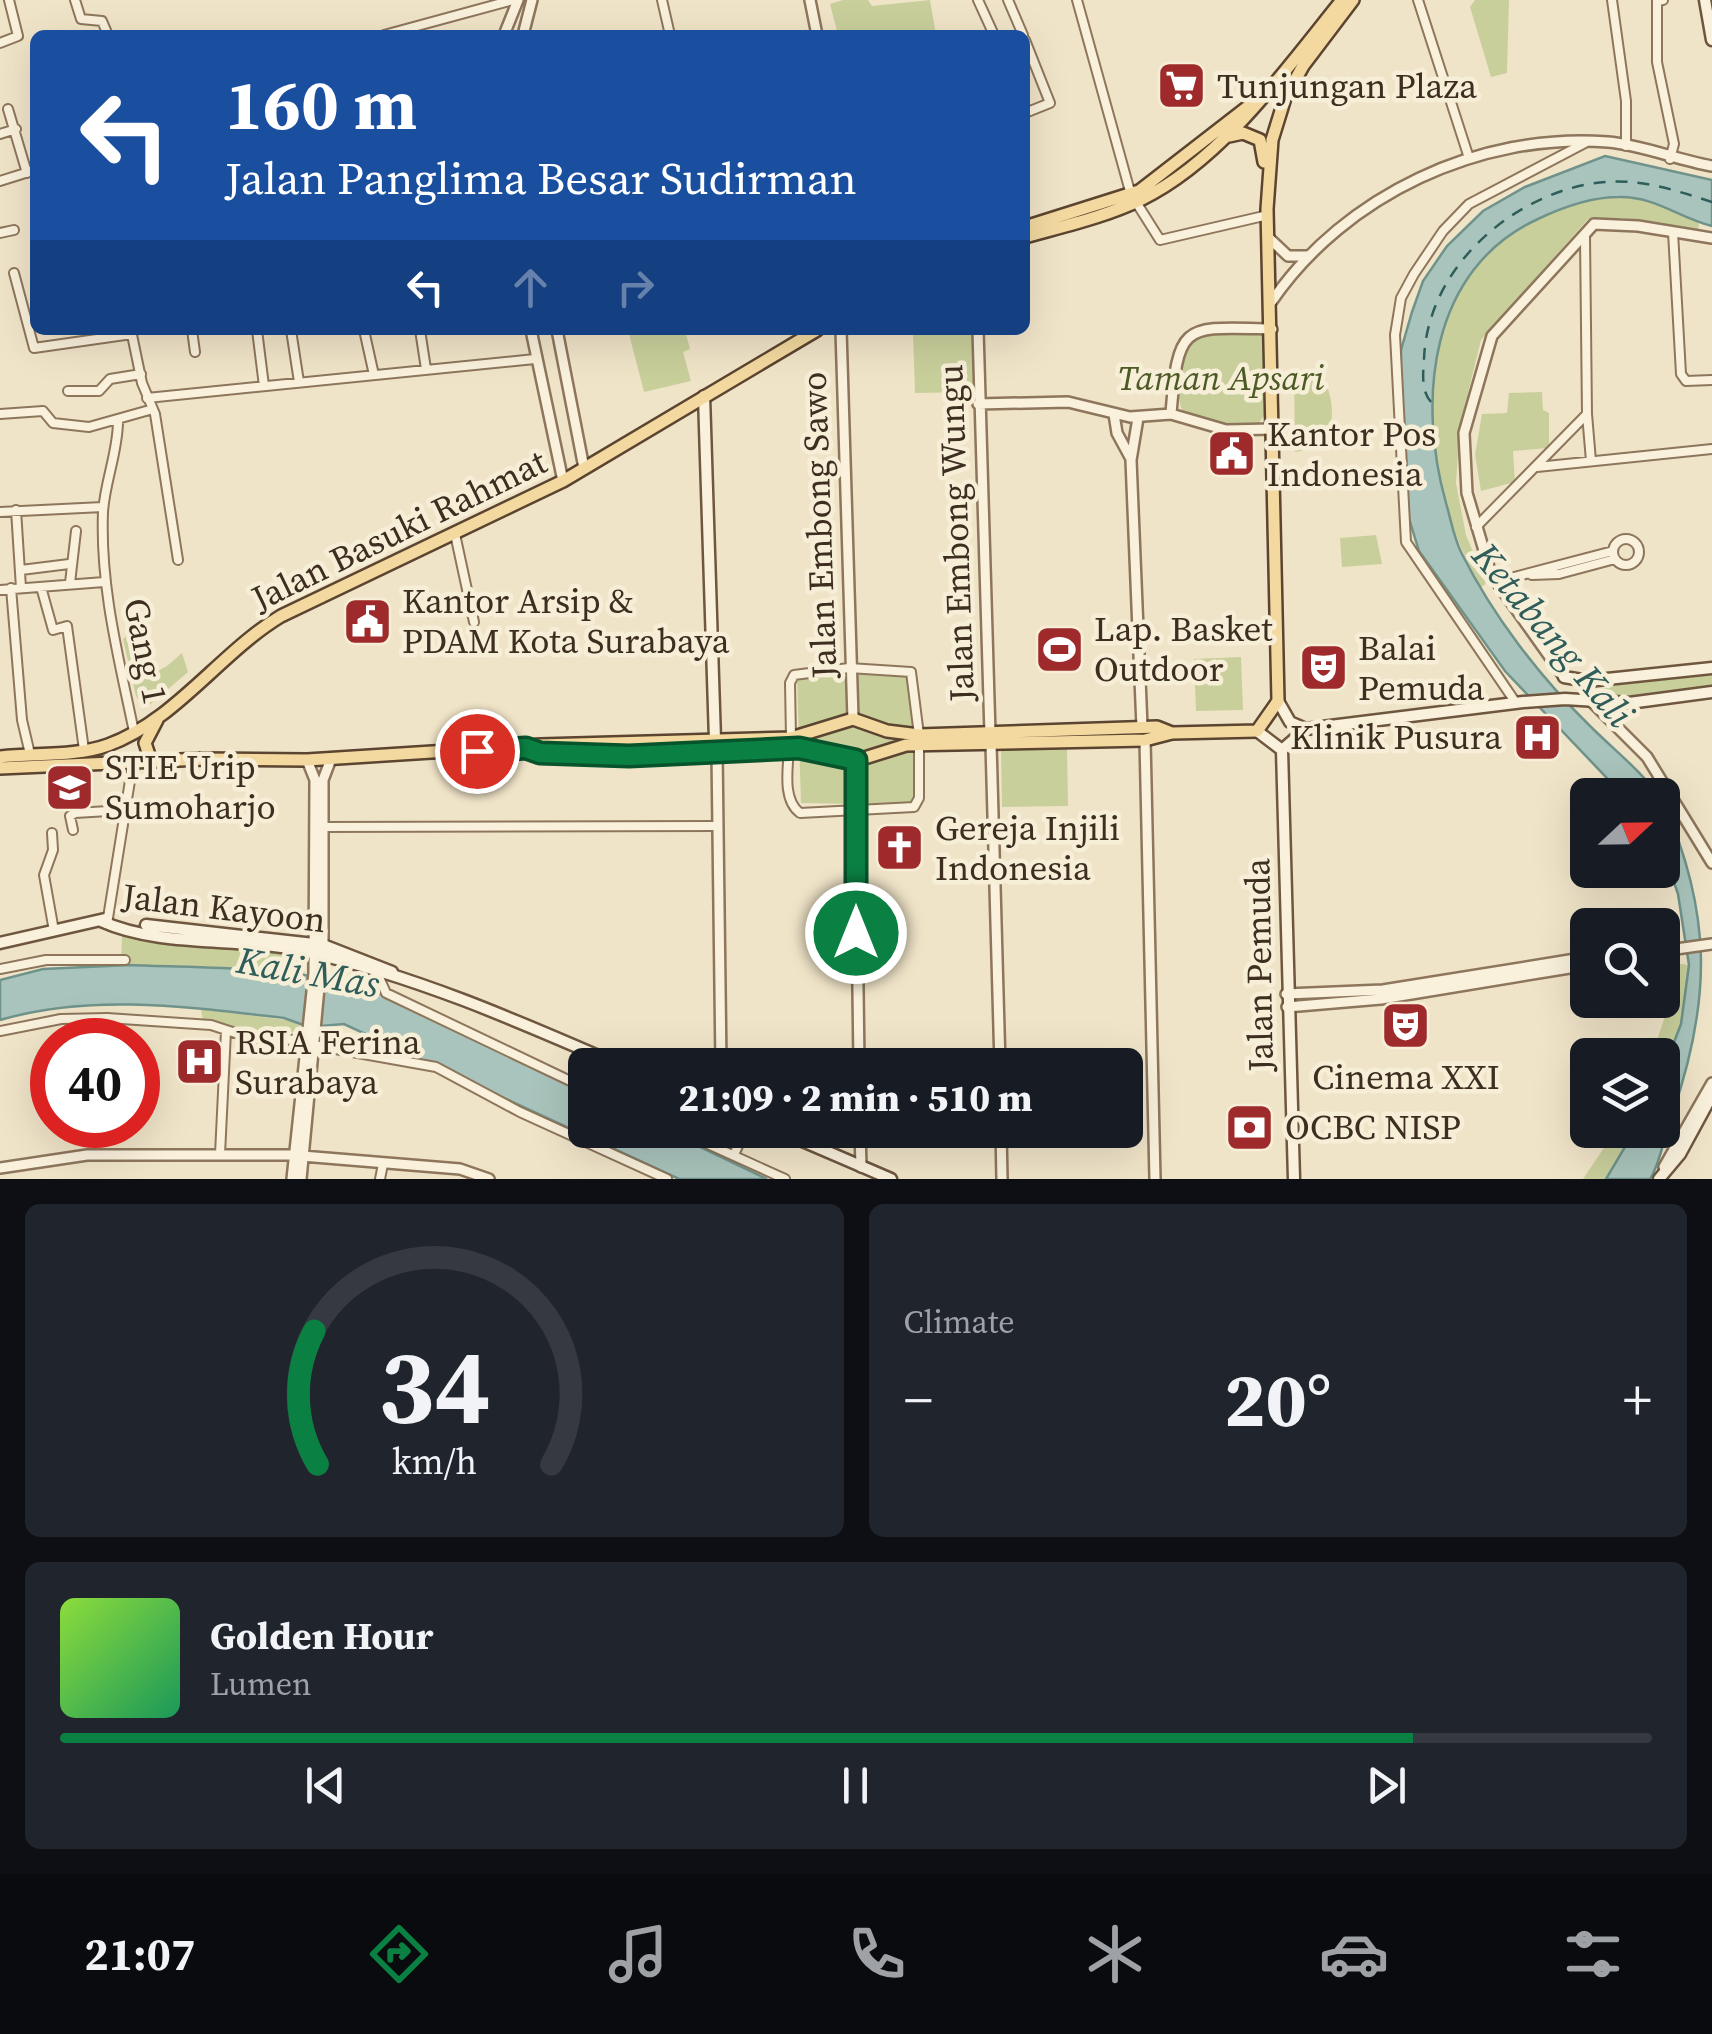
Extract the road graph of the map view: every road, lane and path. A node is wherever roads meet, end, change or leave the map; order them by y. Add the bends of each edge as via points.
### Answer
1 (9, 0) edge
2 (76, 0) edge
3 (515, 0) edge
4 (532, 0) edge
5 (662, 0) edge
6 (810, 0) edge
7 (978, 0) edge
8 (1008, 0) edge
9 (1076, 0) edge
10 (1342, 0) edge
11 (1353, 0) edge
12 (1418, 0) edge
13 (1612, 0) edge
14 (1663, 0) edge
15 (1705, 0) edge
16 (106, 30) edge
17 (420, 30) edge
18 (506, 30) edge
19 (524, 30) edge
20 (669, 30) edge
21 (816, 30) edge
22 (992, 30) edge
23 (1021, 30) edge
24 (1712, 40) edge
25 (0, 43) edge
26 (1030, 53) edge
27 (1261, 98) junction
28 (8, 109) dead end
29 (1030, 111) edge
30 (16, 128) junction
31 (0, 134) edge
32 (1220, 140) junction
33 (1585, 143) junction
34 (1626, 146) junction
35 (1469, 158) junction
36 (1670, 159) junction
37 (1712, 166) edge
38 (30, 169) edge
39 (30, 172) edge
40 (0, 181) edge
41 (1134, 199) junction
42 (1267, 212) junction
43 (1030, 226) edge
44 (14, 230) dead end
45 (1673, 232) junction
46 (0, 234) edge
47 (1030, 235) edge
48 (1269, 238) junction
49 (1585, 238) junction
50 (1712, 238) edge
51 (1310, 255) junction
52 (14, 273) dead end
53 (1272, 301) junction
54 (30, 307) edge
55 (23, 309) junction
56 (1272, 329) junction
57 (30, 334) edge
58 (30, 335) edge
59 (114, 335) edge
60 (133, 335) edge
61 (192, 335) edge
62 (258, 335) edge
63 (292, 335) edge
64 (365, 335) edge
65 (421, 335) edge
66 (532, 335) edge
67 (557, 335) edge
68 (796, 335) edge
69 (808, 335) edge
70 (841, 335) edge
71 (978, 335) edge
72 (194, 352) dead end
73 (536, 358) junction
74 (426, 369) junction
75 (374, 375) junction
76 (142, 379) junction
77 (1712, 380) edge
78 (300, 382) junction
79 (264, 386) junction
80 (68, 391) dead end
81 (704, 396) junction
82 (147, 398) junction
83 (978, 404) junction
84 (153, 409) junction
85 (0, 414) edge
86 (1114, 414) junction
87 (1171, 414) junction
88 (1587, 414) junction
89 (1138, 418) junction
90 (118, 421) junction
91 (1274, 429) junction
92 (577, 439) junction
93 (556, 446) junction
94 (1712, 449) edge
95 (1131, 460) junction
96 (1590, 461) junction
97 (588, 465) junction
98 (1537, 467) junction
99 (563, 481) junction
100 (103, 507) junction
101 (16, 510) junction
102 (0, 512) edge
103 (1474, 529) junction
104 (76, 532) dead end
105 (455, 534) junction
106 (1614, 555) dead end
107 (178, 560) dead end
108 (69, 564) junction
109 (21, 570) junction
110 (104, 582) junction
111 (1497, 582) junction
112 (70, 584) junction
113 (41, 587) junction
114 (16, 588) junction
115 (0, 590) edge
116 (474, 622) dead end
117 (844, 668) junction
118 (1712, 668) edge
119 (1564, 677) junction
120 (1712, 692) edge
121 (1565, 699) junction
122 (1278, 701) junction
123 (1520, 702) junction
124 (1591, 702) junction
125 (162, 712) junction
126 (853, 719) junction
127 (1306, 729) junction
128 (1257, 731) junction
129 (134, 732) junction
130 (1143, 734) junction
131 (990, 739) junction
132 (919, 740) junction
133 (790, 743) junction
134 (716, 746) junction
135 (84, 750) junction
136 (1282, 750) junction
137 (30, 754) junction
138 (376, 754) junction
139 (0, 757) edge
140 (202, 760) junction
141 (307, 760) junction
142 (330, 760) junction
143 (856, 760) junction
144 (151, 761) junction
145 (133, 762) junction
146 (0, 768) edge
147 (125, 810) junction
148 (855, 810) junction
149 (322, 826) junction
150 (718, 826) junction
151 (73, 830) dead end
152 (52, 833) dead end
153 (1712, 863) edge
154 (105, 921) junction
155 (54, 931) junction
156 (0, 943) edge
157 (1712, 944) edge
158 (1680, 948) edge
159 (319, 950) junction
160 (125, 960) dead end
161 (1570, 961) edge
162 (1570, 965) edge
163 (1550, 966) junction
164 (0, 969) edge
165 (376, 972) junction
166 (406, 981) junction
167 (1456, 981) junction
168 (1286, 994) junction
169 (1287, 1008) junction
170 (0, 1031) edge
171 (226, 1031) junction
172 (310, 1036) junction
173 (579, 1048) edge
174 (720, 1048) edge
175 (858, 1048) edge
176 (999, 1048) edge
177 (568, 1080) edge
178 (1712, 1083) edge
179 (1712, 1095) edge
180 (718, 1148) edge
181 (737, 1148) edge
182 (819, 1148) edge
183 (860, 1148) edge
184 (1001, 1148) edge
185 (220, 1154) junction
186 (734, 1155) junction
187 (298, 1156) junction
188 (1678, 1157) junction
189 (383, 1164) junction
190 (861, 1166) junction
191 (0, 1168) edge
192 (292, 1179) edge
193 (301, 1179) edge
194 (380, 1179) edge
195 (489, 1179) edge
196 (667, 1179) edge
197 (785, 1179) edge
198 (891, 1179) edge
199 (1002, 1179) edge
200 (1155, 1179) edge
201 (1294, 1179) edge
202 (1658, 1179) edge
203 (1668, 1179) edge

1 - 25 street via 18,36
2 - 16 street via 81,19 103,22
3 - 17 street
3 - 18 street
4 - 19 street
5 - 20 street
6 - 21 street
7 - 22 street
8 - 23 street
9 - 41 street
10 - 27 main road
11 - 42 main road via 1290,87 1273,136
12 - 35 street
13 - 34 street
14 - 36 street via 1657,62 1674,144
15 - 24 main road
26 - 29 street via 1050,101
27 - 32 main road
27 - 41 main road
28 - 30 street
30 - 31 street
30 - 38 street
32 - 41 main road
32 - 42 main road via 1243,133 1262,142
33 - 34 street
33 - 35 street via 1530,145
33 - 123 street via 1469,204 1443,230 1408,286 1395,335 1406,542
34 - 36 street
35 - 51 street via 1372,204
36 - 37 street
39 - 40 street
41 - 42 street via 1160,240
41 - 43 main road
41 - 47 main road
42 - 48 main road
44 - 46 street
45 - 49 street via 1603,224 1590,227
45 - 50 street
45 - 77 street via 1682,374 1686,381
48 - 51 street via 1288,256
48 - 53 main road
49 - 88 street
49 - 103 street via 1487,345 1464,433
51 - 53 street
52 - 55 street
53 - 56 main road
54 - 55 street
55 - 57 street
56 - 87 street via 1208,327 1186,338 1176,359
56 - 91 main road
58 - 59 street via 34,348
60 - 76 street
61 - 72 street
62 - 79 street
63 - 78 street
64 - 75 street
65 - 74 street
66 - 73 street
67 - 92 street
68 - 97 main road
69 - 81 main road
70 - 117 street, Jalan Embong Sawo
71 - 83 street, Jalan Embong Wungu
73 - 74 street
73 - 93 street
74 - 75 street
75 - 78 street
76 - 80 street via 110,379 99,390
76 - 82 street
78 - 79 street
79 - 82 street
81 - 97 main road
81 - 134 main road
82 - 84 street
83 - 86 street via 1068,402
83 - 131 street, Jalan Embong Wungu
84 - 90 street
84 - 107 street
85 - 90 street via 43,411 63,426
86 - 89 street
86 - 95 street
87 - 89 street
87 - 91 street via 1226,430
88 - 96 street
88 - 98 street
89 - 95 street
90 - 100 street, Gang 1
91 - 122 main road
92 - 93 street via 567,450
92 - 97 street
93 - 99 street
94 - 96 street
95 - 130 street
96 - 98 street
97 - 99 main road, Jalan Basuki Rahmat
98 - 103 street
99 - 105 main road, Jalan Basuki Rahmat
100 - 101 street
100 - 110 street, Gang 1
101 - 102 street
101 - 109 street
103 - 111 street
104 - 108 street
105 - 116 street
105 - 125 main road, Jalan Basuki Rahmat via 287,612 242,640
106 - 111 street via 1555,563
108 - 109 street
108 - 112 street
109 - 114 street
110 - 112 street
110 - 129 street, Gang 1
111 - 119 street
112 - 113 street
113 - 114 street
113 - 135 street via 53,630 67,626
114 - 115 street
114 - 137 street via 22,720
117 - 126 street, Jalan Embong Sawo
117 - 132 street via 911,672
117 - 133 street via 794,675
118 - 119 main road via 1588,681
119 - 121 main road
120 - 124 main road
121 - 123 main road
121 - 124 main road
122 - 127 main road via 1290,722
122 - 128 main road
123 - 127 main road
124 - 153 street via 1648,757
125 - 129 main road, Jalan Basuki Rahmat
125 - 144 main road via 146,739
126 - 132 main road
126 - 133 main road
127 - 136 main road
128 - 130 main road
128 - 136 main road
129 - 135 main road, Jalan Basuki Rahmat
130 - 131 main road
130 - 200 street
131 - 132 main road
131 - 176 street, Jalan Embong Wungu
132 - 143 main road
132 - 148 street via 918,804
133 - 134 main road
133 - 143 main road
133 - 148 street via 788,793 795,810
134 - 138 main road
134 - 150 street
135 - 137 main road, Jalan Basuki Rahmat
136 - 168 main road, Jalan Pemuda
137 - 139 main road, Jalan Basuki Rahmat
138 - 140 main road
138 - 142 main road
140 - 141 main road
140 - 144 main road
141 - 142 main road
141 - 159 street via 315,780
142 - 149 street
143 - 148 street
144 - 145 main road
145 - 146 main road
145 - 147 street
147 - 151 street via 75,813
147 - 154 street
148 - 175 street
149 - 150 street
149 - 159 street
150 - 174 street
152 - 155 street via 44,875
154 - 155 main road
154 - 159 main road, Jalan Kayoon via 180,938
155 - 156 main road
157 - 158 street
159 - 165 main road, Jalan Kayoon
159 - 166 main road, Jalan Kayoon
159 - 172 street
160 - 164 street via 46,960
161 - 163 street
162 - 163 street
163 - 167 street
165 - 166 main road, Jalan Kayoon
165 - 177 street via 386,993
166 - 173 main road, Jalan Kayoon
167 - 168 street
167 - 169 street via 1382,999
168 - 169 main road, Jalan Pemuda
169 - 201 main road, Jalan Pemuda
170 - 171 street via 107,1018
171 - 172 street via 254,1038
171 - 185 street
172 - 187 street
172 - 196 street via 436,1067
178 - 202 street
179 - 188 main road
180 - 186 street
181 - 186 street
182 - 190 main road
183 - 190 street
184 - 199 street
185 - 187 street
185 - 191 street via 86,1155
186 - 197 street
187 - 189 street
187 - 192 street
187 - 193 street
188 - 202 main road
188 - 203 main road
189 - 194 street
189 - 195 street via 460,1169
190 - 198 main road

